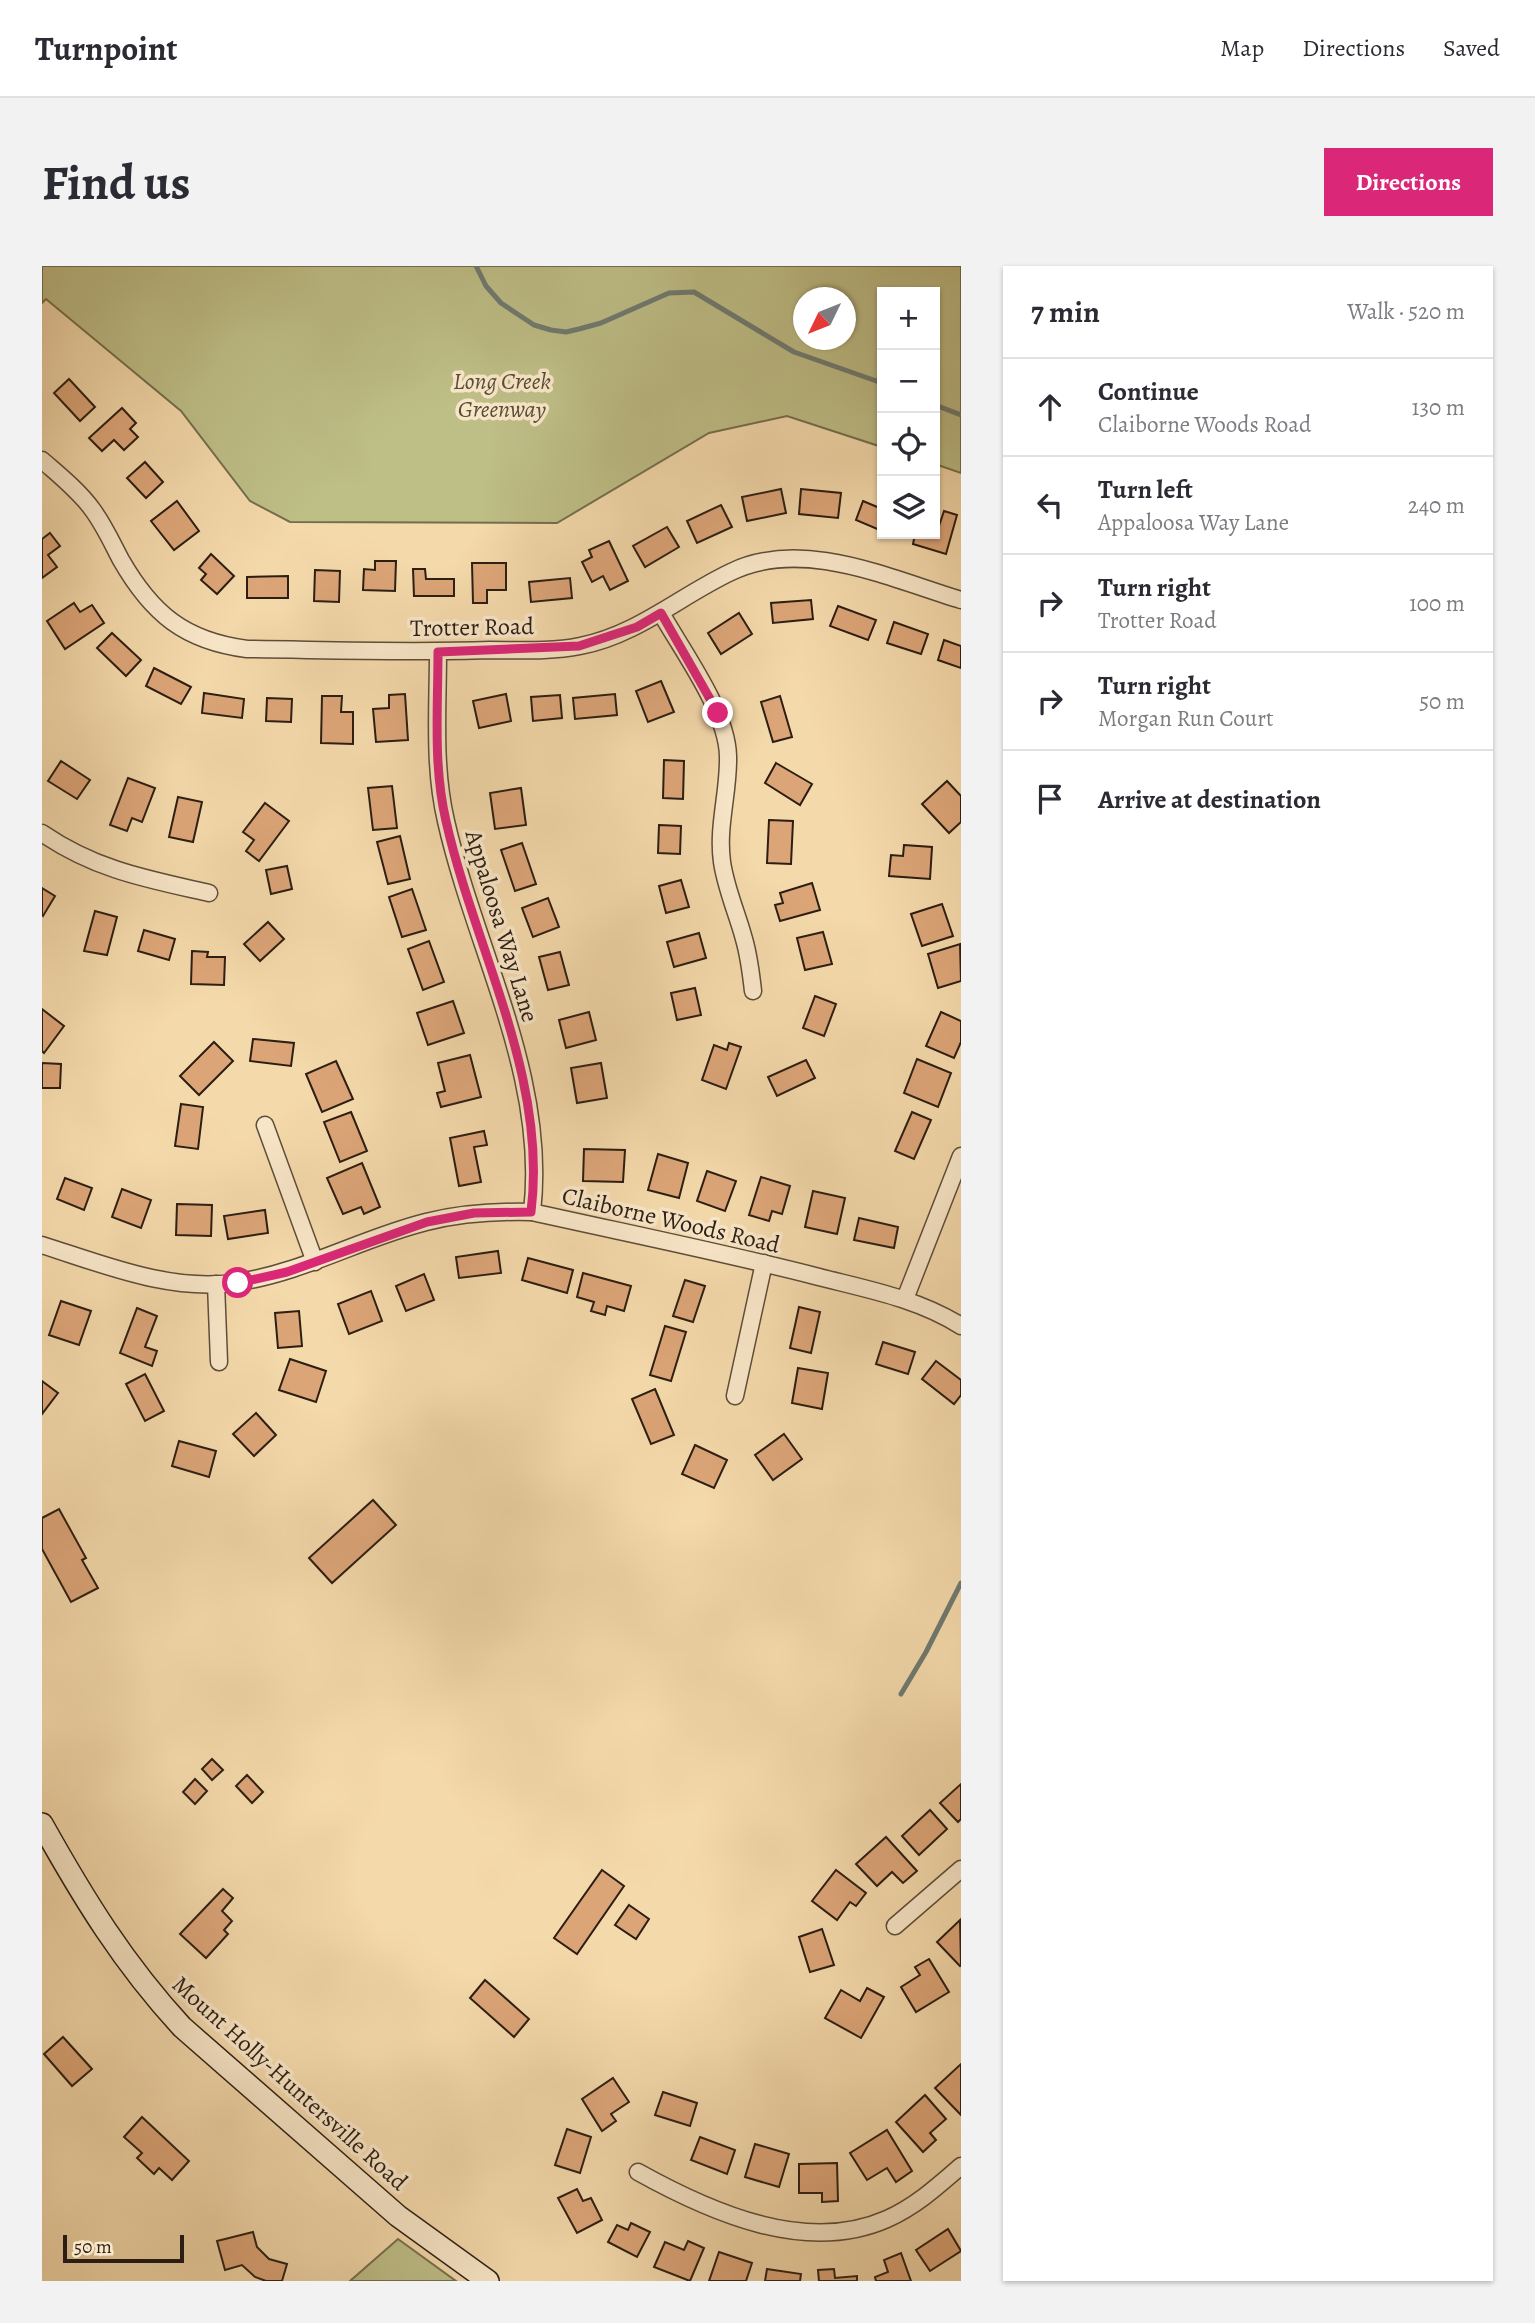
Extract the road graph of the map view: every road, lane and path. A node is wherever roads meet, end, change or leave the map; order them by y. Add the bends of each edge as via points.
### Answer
1 (42, 460) edge
2 (961, 600) edge
3 (661, 613) junction
4 (438, 652) junction
5 (42, 833) edge
6 (209, 893) dead end
7 (753, 991) dead end
8 (265, 1125) dead end
9 (961, 1156) edge
10 (531, 1212) junction
11 (42, 1245) edge
12 (315, 1262) junction
13 (764, 1263) junction
14 (216, 1284) junction
15 (905, 1299) junction
16 (961, 1326) edge
17 (219, 1362) dead end
18 (735, 1396) dead end
19 (42, 1824) edge
20 (961, 1870) edge
21 (895, 1926) dead end
22 (961, 2166) edge
23 (638, 2172) dead end
24 (488, 2281) edge

1 - 4 street, Trotter Road via 91,507 154,606 205,641 247,649
2 - 3 street, Trotter Road via 838,563 793,557 732,571
3 - 4 street, Trotter Road via 637,627 579,646
3 - 7 street via 710,698 726,736 722,862 748,954
4 - 10 street, Appaloosa Way Lane via 438,752 445,818 521,1070 532,1137
5 - 6 street via 108,869
8 - 12 street
9 - 15 street
10 - 12 street, Claiborne Woods Road via 474,1213 427,1222
10 - 13 street, Claiborne Woods Road
11 - 14 street, Claiborne Woods Road via 148,1278
12 - 14 street, Claiborne Woods Road via 275,1275
13 - 15 street, Claiborne Woods Road
13 - 18 street
14 - 17 street
15 - 16 street, Claiborne Woods Road
19 - 24 main road, Mount Holly-Huntersville Road via 106,1933 150,1993 182,2027 398,2216
20 - 21 street
22 - 23 street via 924,2197 886,2219 820,2232 757,2223 694,2201

